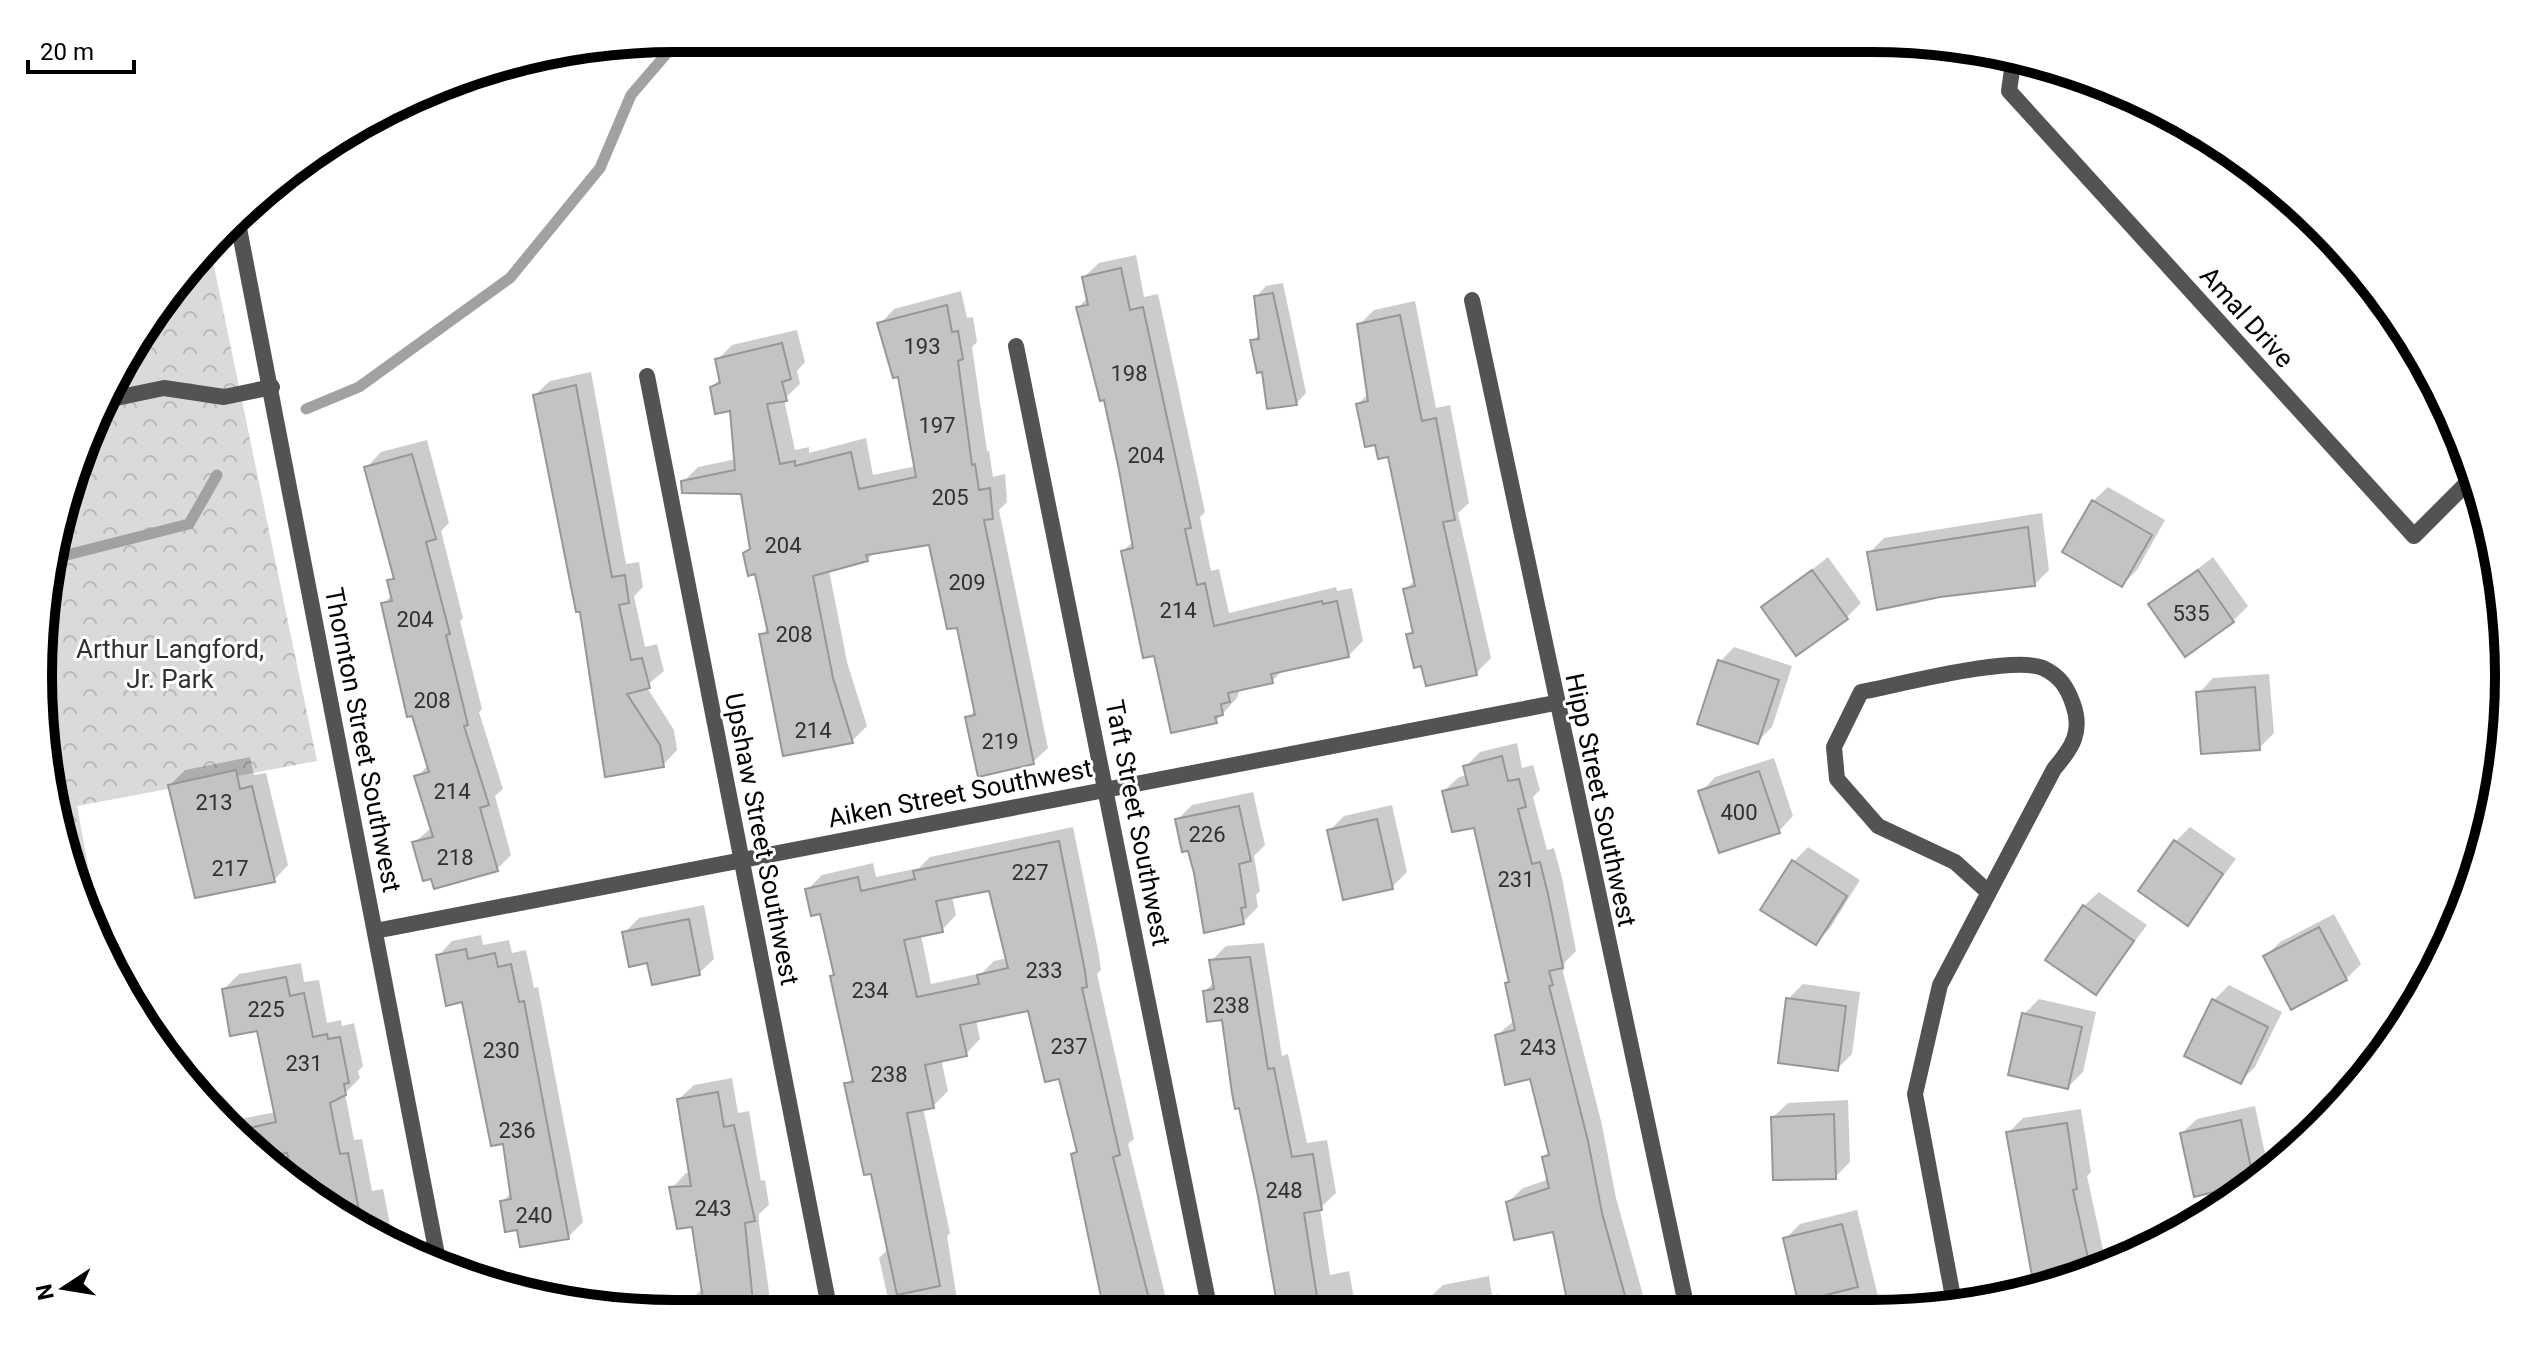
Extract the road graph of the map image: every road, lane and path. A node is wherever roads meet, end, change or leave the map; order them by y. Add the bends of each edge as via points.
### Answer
1 (2012, 68) edge
2 (240, 231) edge
3 (1472, 300) dead end
4 (1016, 346) dead end
5 (647, 376) dead end
6 (272, 387) junction
7 (117, 398) edge
8 (2465, 485) edge
9 (1555, 703) junction
10 (1108, 789) junction
11 (742, 860) junction
12 (1987, 891) junction
13 (375, 931) junction
14 (437, 1253) edge
15 (1953, 1295) edge
16 (828, 1300) edge
17 (1208, 1300) edge
18 (1685, 1300) edge

1 - 8 street, Amal Drive via 2009,91 2414,536
2 - 6 street, Thornton Street Southwest
3 - 9 street, Hipp Street Southwest
4 - 10 street, Taft Street Southwest
5 - 11 street, Upshaw Street Southwest
6 - 7 street via 224,397 164,388
6 - 13 street, Thornton Street Southwest
9 - 10 street, Aiken Street Southwest
9 - 18 street, Hipp Street Southwest
10 - 11 street, Aiken Street Southwest
10 - 17 street, Taft Street Southwest
11 - 13 street, Aiken Street Southwest
11 - 16 street, Upshaw Street Southwest
12 - 12 street via 2054,769 2076,742 2078,716 2066,684 2041,668 2007,665 1861,692 1834,747 1837,779 1878,826 1955,862
12 - 15 street via 1940,985 1915,1094
13 - 14 street, Thornton Street Southwest

